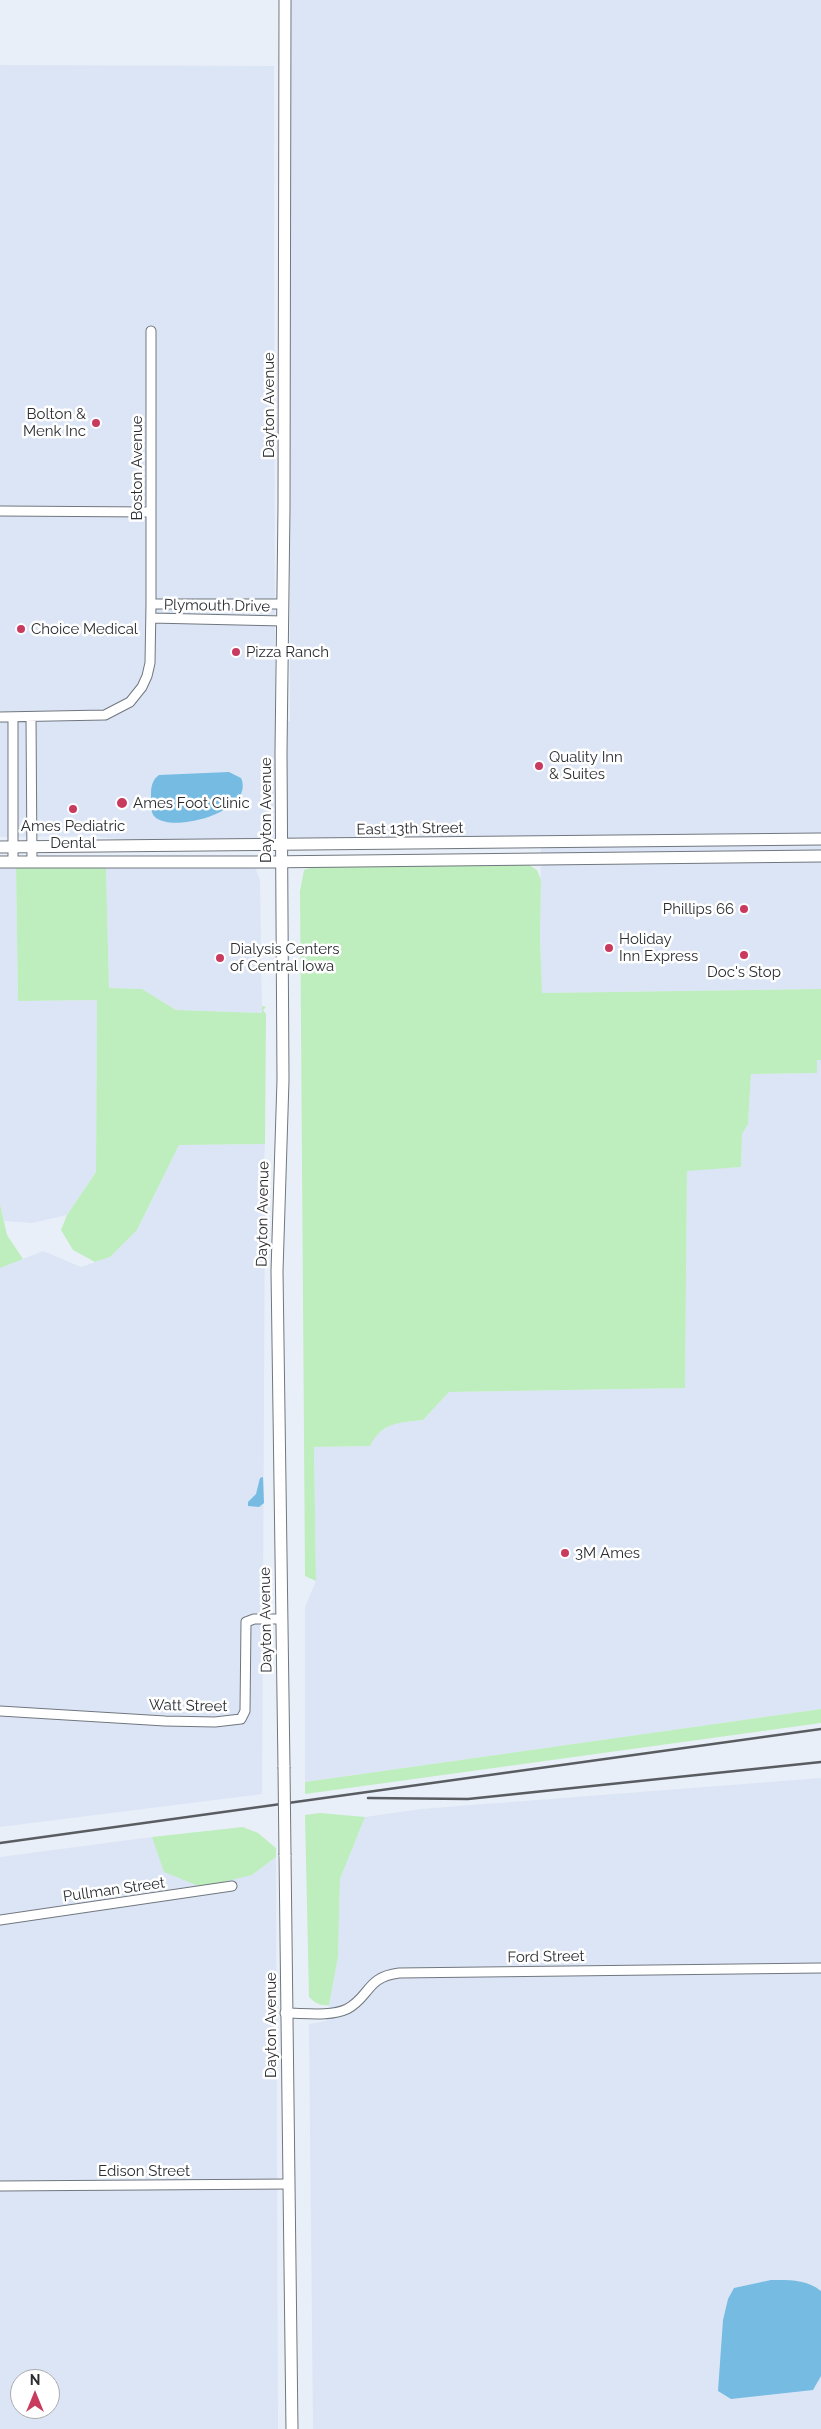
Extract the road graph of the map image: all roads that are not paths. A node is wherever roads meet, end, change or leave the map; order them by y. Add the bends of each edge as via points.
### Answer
1 (285, 0) edge
2 (151, 331) dead end
3 (0, 511) edge
4 (150, 512) junction
5 (151, 604) junction
6 (283, 604) junction
7 (151, 618) junction
8 (283, 621) junction
9 (0, 717) edge
10 (13, 717) junction
11 (31, 717) junction
12 (821, 839) edge
13 (281, 845) junction
14 (13, 846) junction
15 (0, 847) edge
16 (32, 847) junction
17 (821, 856) edge
18 (281, 861) junction
19 (0, 862) edge
20 (13, 862) junction
21 (32, 862) junction
22 (281, 1619) junction
23 (0, 1711) edge
24 (232, 1886) dead end
25 (0, 1920) edge
26 (821, 1968) edge
27 (285, 2013) junction
28 (288, 2184) junction
29 (0, 2186) edge
30 (292, 2429) edge

1 - 6 main road, Dayton Avenue
2 - 4 street, Boston Avenue
3 - 4 street
4 - 5 street, Boston Avenue
5 - 6 street, Plymouth Drive
5 - 7 street, Boston Avenue
6 - 8 main road, Dayton Avenue
7 - 8 street, Plymouth Drive
7 - 11 street, Boston Avenue via 150,664 142,687 130,702 105,715
8 - 13 main road, Dayton Avenue
9 - 10 street, Boston Avenue
10 - 11 street, Boston Avenue
10 - 14 street
11 - 16 street
12 - 13 main road, East 13th Street
13 - 16 main road, East 13th Street
13 - 18 main road, Dayton Avenue
14 - 15 main road, East 13th Street
14 - 16 main road, East 13th Street
14 - 20 street
16 - 21 street
17 - 18 main road, East 13th Street
18 - 21 main road, East 13th Street
18 - 22 main road, Dayton Avenue via 283,1080 277,1271
19 - 20 main road, East 13th Street
20 - 21 main road, East 13th Street
22 - 23 street, Watt Street via 246,1622 245,1711 241,1719 165,1721
22 - 27 main road, Dayton Avenue, bridge
24 - 25 street, Pullman Street
26 - 27 street, Ford Street via 399,1973 380,1978 346,2009
27 - 28 main road, Dayton Avenue
28 - 29 street, Edison Street
28 - 30 main road, Dayton Avenue

